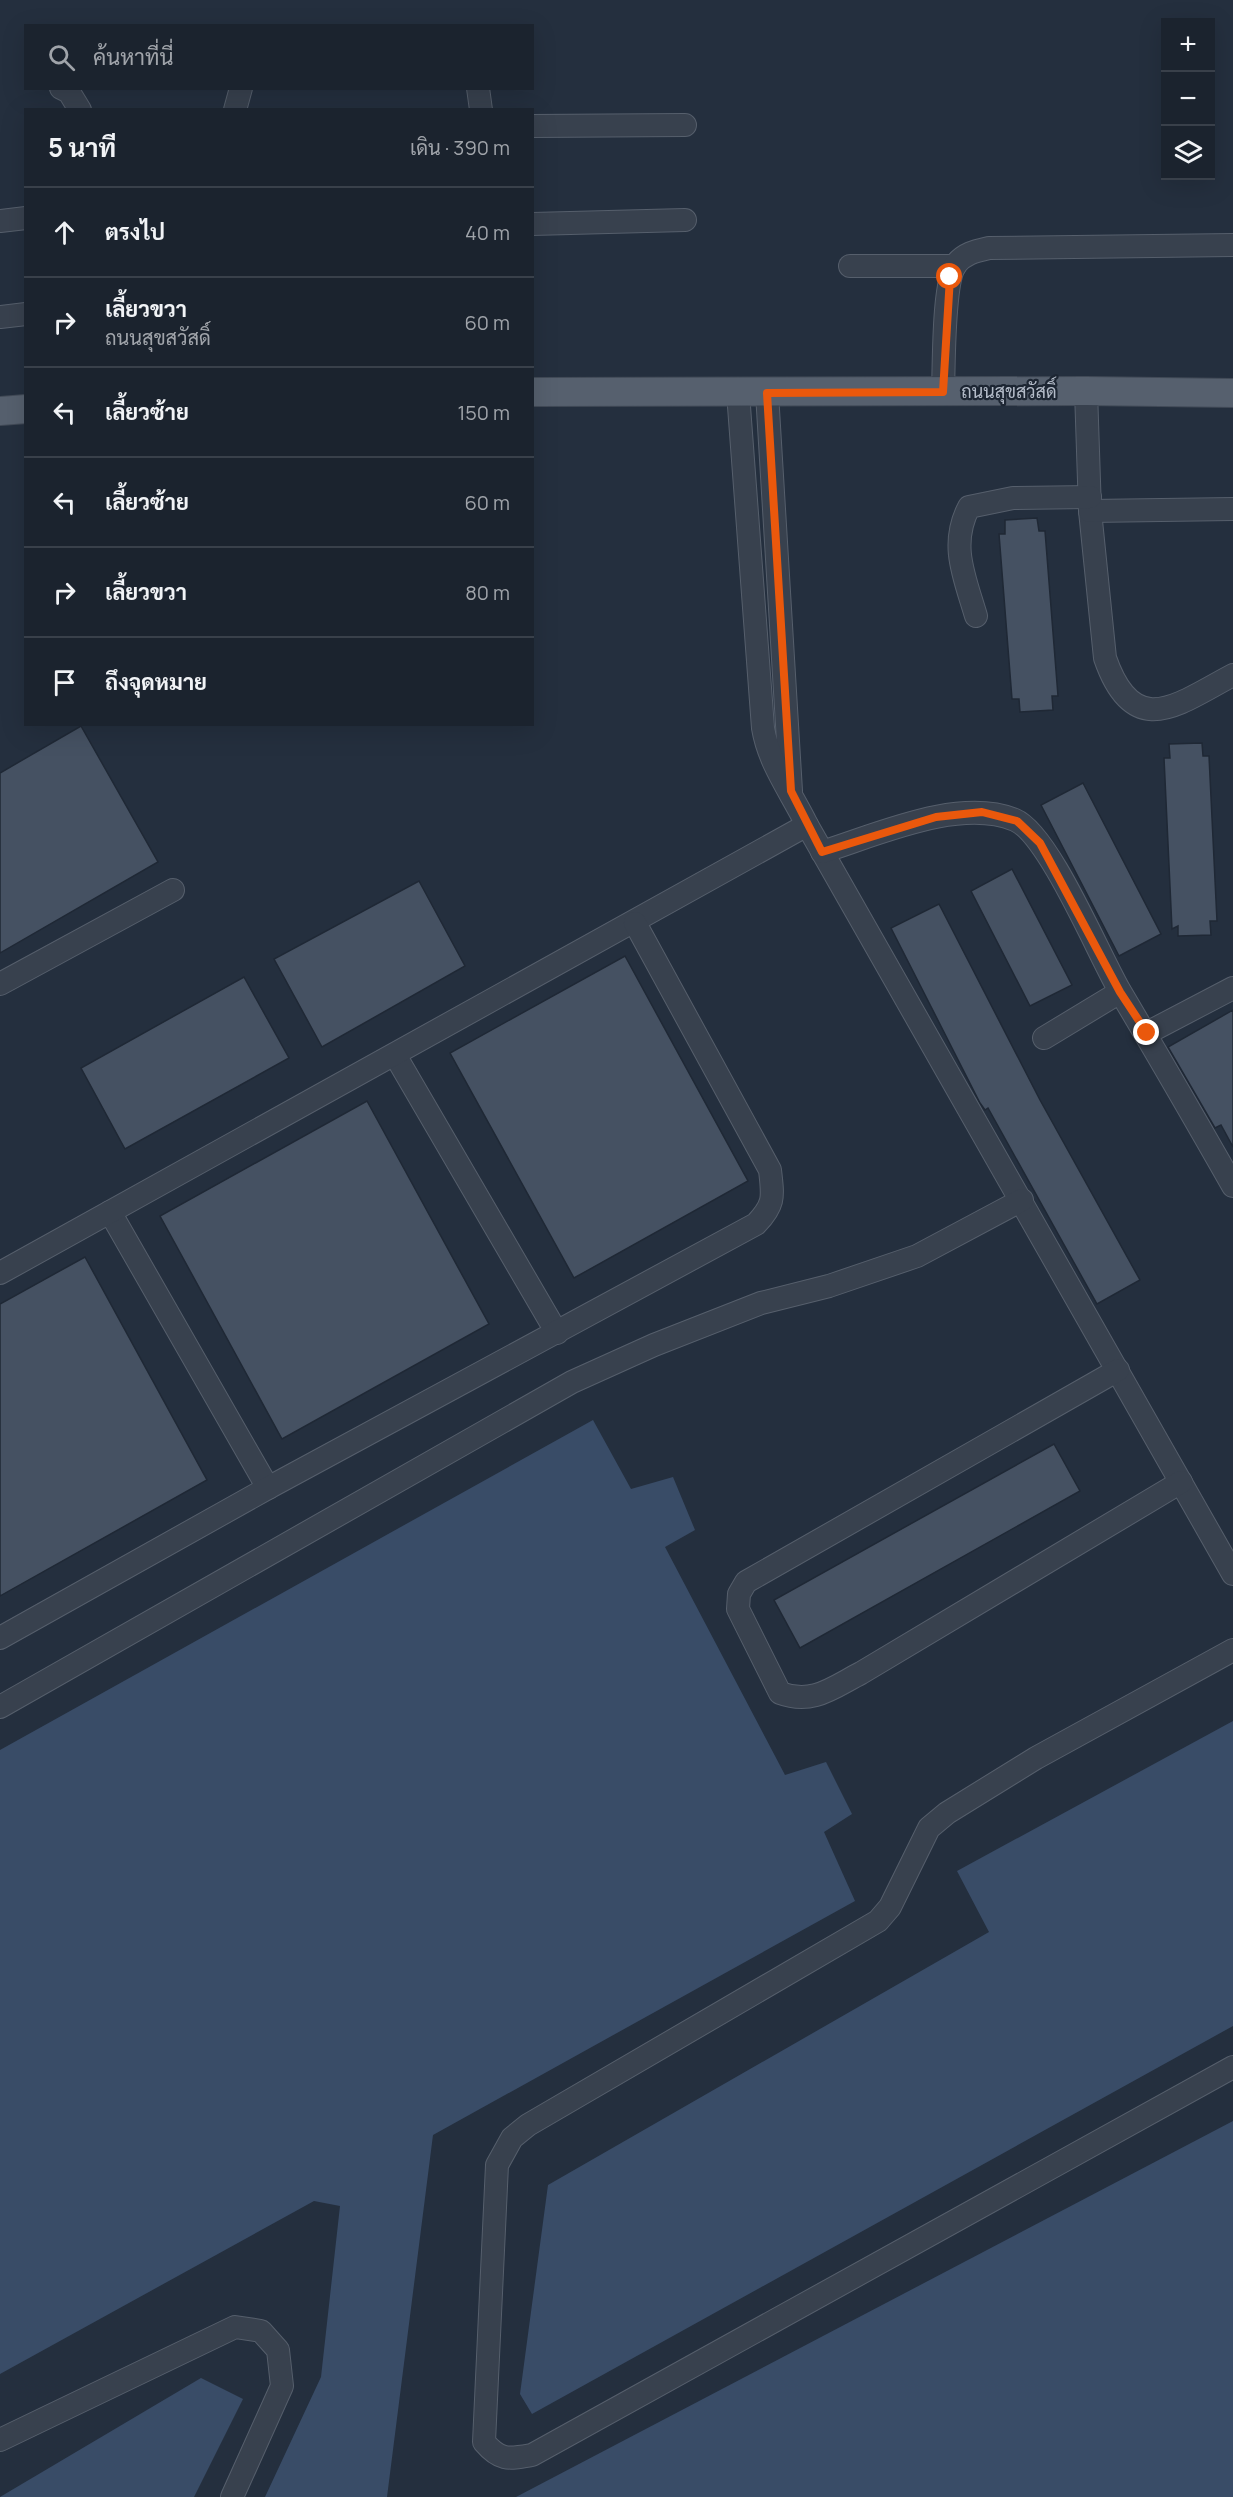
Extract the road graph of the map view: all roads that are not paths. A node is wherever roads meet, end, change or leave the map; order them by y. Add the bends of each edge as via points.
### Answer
1 (65, 90) edge
2 (240, 90) edge
3 (478, 90) edge
4 (79, 108) edge
5 (236, 108) edge
6 (481, 108) edge
7 (686, 125) dead end
8 (534, 126) edge
9 (24, 218) edge
10 (686, 220) dead end
11 (0, 221) edge
12 (534, 225) edge
13 (1233, 245) edge
14 (850, 266) dead end
15 (955, 266) junction
16 (24, 314) edge
17 (0, 317) edge
18 (1086, 391) junction
19 (534, 392) edge
20 (943, 392) junction
21 (738, 393) junction
22 (767, 393) junction
23 (1233, 393) edge
24 (24, 409) edge
25 (0, 411) edge
26 (1090, 504) junction
27 (1233, 509) edge
28 (976, 616) dead end
29 (1233, 675) edge
30 (791, 791) junction
31 (807, 825) junction
32 (822, 852) junction
33 (173, 890) dead end
34 (635, 922) junction
35 (0, 984) edge
36 (1233, 987) edge
37 (1120, 992) junction
38 (1147, 1033) junction
39 (1044, 1038) dead end
40 (395, 1055) junction
41 (1233, 1186) edge
42 (1022, 1200) junction
43 (110, 1212) junction
44 (0, 1273) edge
45 (557, 1333) junction
46 (1118, 1370) junction
47 (1181, 1482) junction
48 (268, 1488) junction
49 (1233, 1574) edge
50 (0, 1638) edge
51 (1233, 1650) edge
52 (0, 1707) edge
53 (1233, 2067) edge
54 (0, 2440) edge
55 (232, 2497) edge

1 - 4 street
2 - 5 street
3 - 6 street
7 - 8 street
9 - 11 street
10 - 12 street
13 - 15 street via 988,248 972,251
14 - 15 street
15 - 20 street via 950,277
16 - 17 street
18 - 20 main road, ถนนสุขสวัสดิ์
18 - 23 main road, ถนนสุขสวัสดิ์
18 - 26 street
19 - 21 main road, ถนนสุขสวัสดิ์
20 - 22 main road, ถนนสุขสวัสดิ์
21 - 22 main road, ถนนสุขสวัสดิ์
21 - 30 street via 763,728 766,748
22 - 30 street
24 - 25 main road
26 - 27 street
26 - 28 street via 1013,498 969,507 960,525 959,555
26 - 29 street via 1105,658 1117,684 1146,710 1166,709
30 - 31 street
31 - 32 street
31 - 34 street
32 - 37 street via 936,817 982,812 1017,821 1040,843
32 - 42 street
33 - 35 street
34 - 40 street
34 - 45 street via 770,1170 773,1196 769,1210 756,1224
36 - 38 street
37 - 38 street
37 - 39 street
38 - 41 street
40 - 43 street
40 - 45 street
42 - 46 street
42 - 52 street via 917,1256 829,1286 761,1303 572,1382
43 - 44 street
43 - 48 street
45 - 48 street
46 - 47 street
46 - 47 street via 746,1582 739,1594 738,1609 780,1693 796,1699 812,1698 861,1673
47 - 49 street
48 - 50 street
51 - 53 street via 1036,1758 947,1814 929,1828 890,1907 878,1921 528,2125 512,2138 497,2165 484,2442 494,2454 509,2459 532,2455
54 - 55 street via 235,2327 261,2331 278,2350 282,2386

